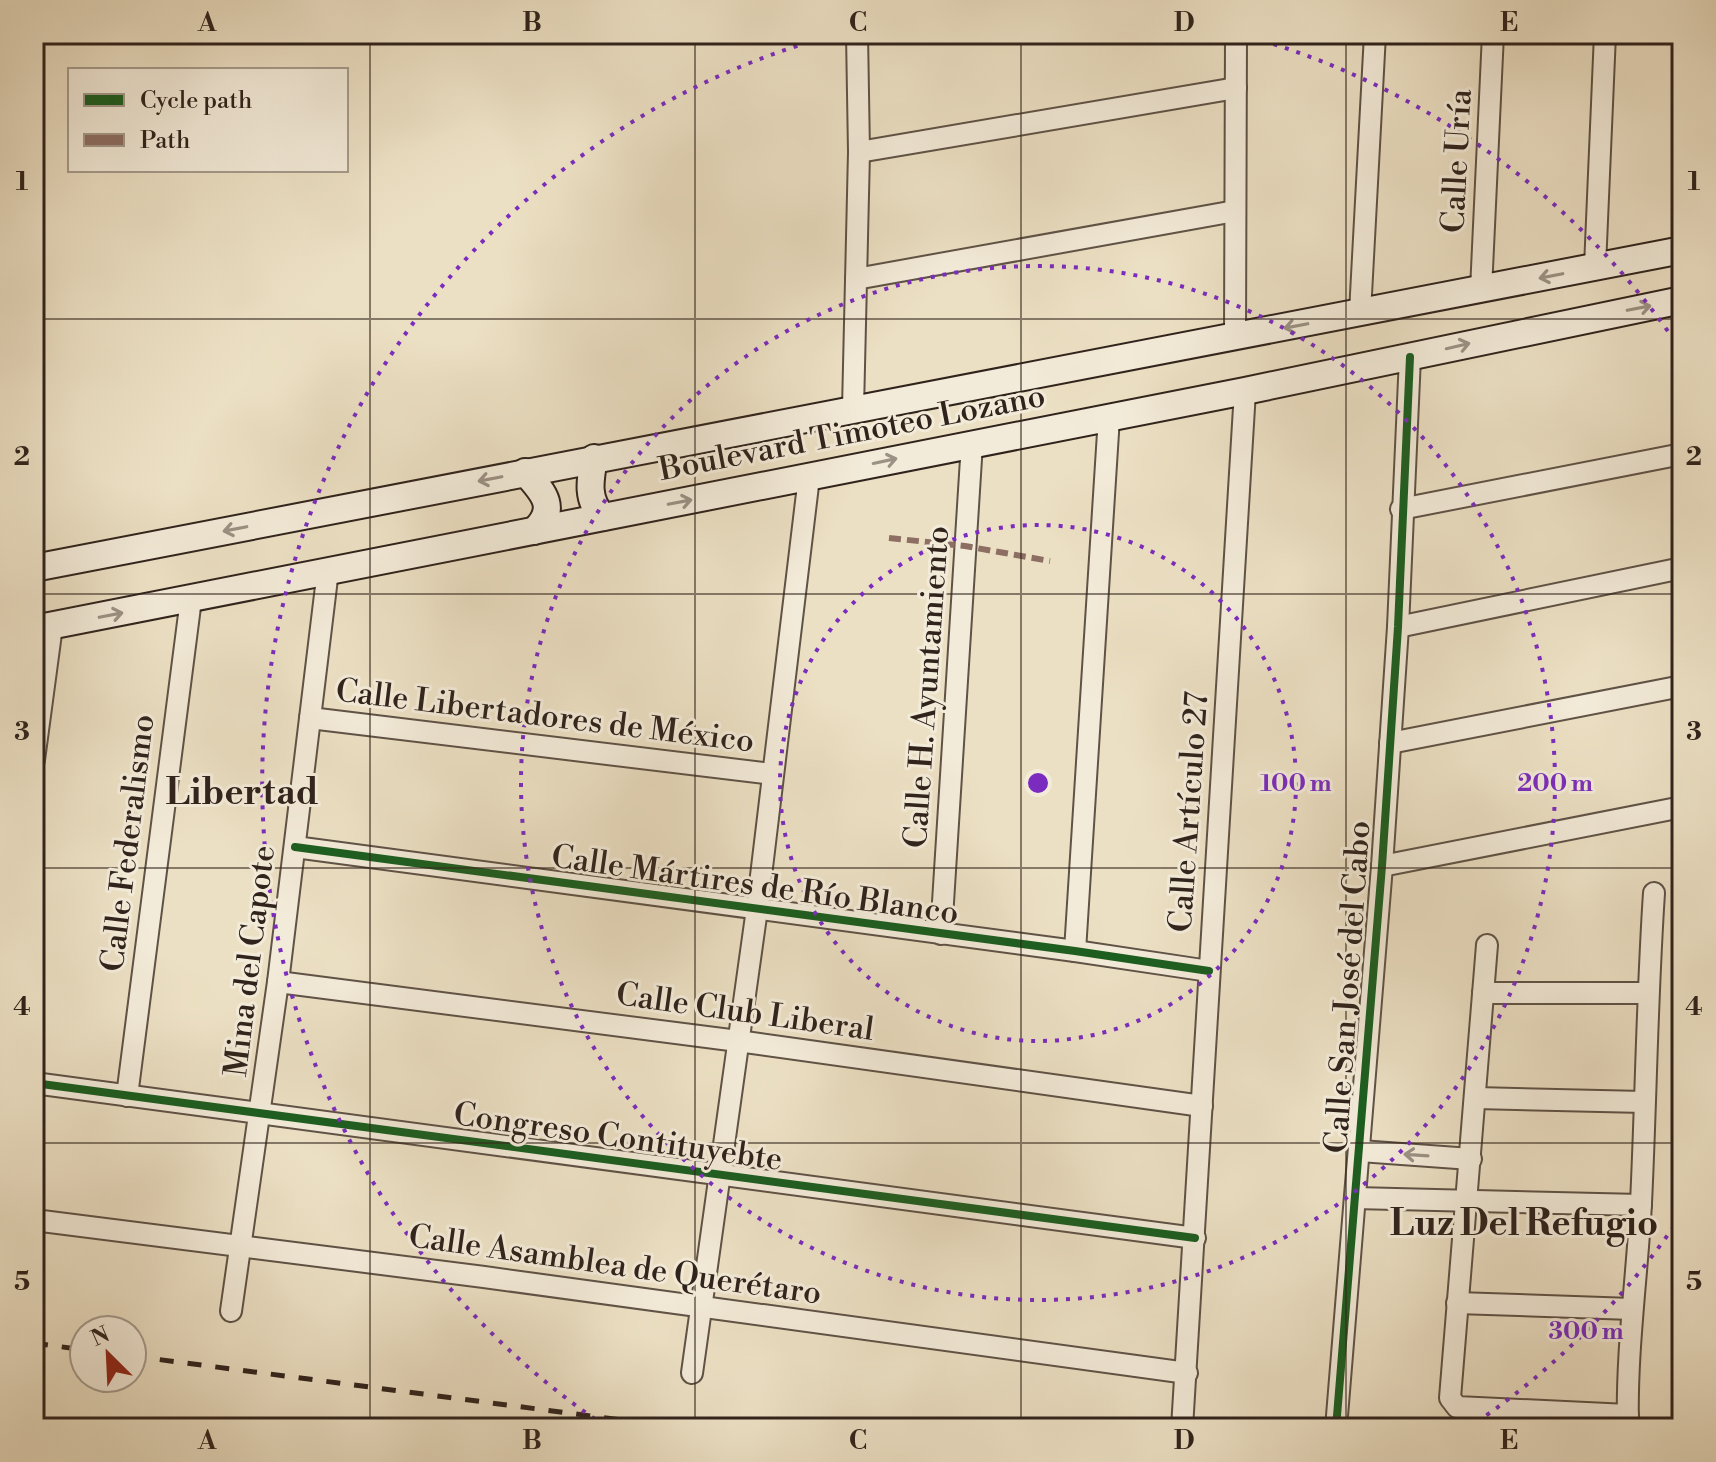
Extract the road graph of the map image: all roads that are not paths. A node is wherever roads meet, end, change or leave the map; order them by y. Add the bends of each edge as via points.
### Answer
1 (857, 34) edge
2 (1236, 34) edge
3 (1375, 34) edge
4 (1493, 34) edge
5 (1605, 34) edge
6 (1236, 88) junction
7 (859, 152) junction
8 (1235, 211) junction
9 (1682, 250) edge
10 (1595, 267) junction
11 (856, 279) junction
12 (1481, 290) junction
13 (1682, 300) edge
14 (1360, 313) junction
15 (1235, 338) junction
16 (1410, 357) junction
17 (1245, 391) junction
18 (853, 409) junction
19 (1109, 417) junction
20 (972, 443) junction
21 (1682, 454) edge
22 (594, 458) junction
23 (525, 472) junction
24 (809, 477) junction
25 (1401, 509) junction
26 (603, 517) junction
27 (534, 531) junction
28 (34, 568) edge
29 (1682, 568) edge
30 (328, 570) junction
31 (191, 599) junction
32 (1398, 627) junction
33 (43, 628) edge
34 (1682, 686) edge
35 (310, 718) junction
36 (1390, 743) junction
37 (34, 760) edge
38 (772, 774) junction
39 (1682, 807) edge
40 (295, 847) junction
41 (1382, 866) junction
42 (1654, 893) dead end
43 (757, 909) junction
44 (941, 934) junction
45 (1487, 945) dead end
46 (1075, 951) junction
47 (1209, 971) junction
48 (278, 982) junction
49 (1483, 993) junction
50 (1647, 993) junction
51 (738, 1041) junction
52 (34, 1083) edge
53 (127, 1096) junction
54 (1476, 1098) junction
55 (1644, 1102) junction
56 (1202, 1106) junction
57 (260, 1112) junction
58 (1360, 1151) junction
59 (1471, 1159) junction
60 (721, 1175) junction
61 (1355, 1198) junction
62 (1467, 1200) junction
63 (1641, 1205) junction
64 (34, 1220) edge
65 (1195, 1238) junction
66 (241, 1245) junction
67 (1457, 1303) junction
68 (703, 1307) junction
69 (1632, 1309) junction
70 (231, 1311) dead end
71 (692, 1373) dead end
72 (1187, 1373) junction
73 (1628, 1422) edge
74 (1182, 1428) edge
75 (1336, 1428) edge

1 - 7 street
2 - 6 street
3 - 14 street
4 - 12 street, Calle Uría
5 - 10 street
6 - 7 street
6 - 8 street
7 - 11 street
8 - 11 street
8 - 15 street
9 - 10 main road, Boulevard Timoteo Lozano
10 -> 12 main road, Boulevard Timoteo Lozano
11 - 18 street
12 - 14 main road, Boulevard Timoteo Lozano
16 -> 13 main road, Boulevard Timoteo Lozano
14 -> 15 main road, Boulevard Timoteo Lozano
15 - 18 main road, Boulevard Timoteo Lozano
16 - 17 main road, Boulevard Timoteo Lozano
16 - 25 street, Calle San José del Cabo
17 - 19 main road, Boulevard Timoteo Lozano
17 - 47 street, Calle Artículo 27
18 - 22 main road, Boulevard Timoteo Lozano
19 - 20 main road, Boulevard Timoteo Lozano
19 - 46 street
24 -> 20 main road, Boulevard Timoteo Lozano
20 - 44 street, Calle H. Ayuntamiento
21 - 25 street
22 - 23 main road, Boulevard Timoteo Lozano
22 - 26 main road via 590,492
23 - 27 main road via 547,502 548,512
23 -> 28 main road, Boulevard Timoteo Lozano
26 -> 24 main road, Boulevard Timoteo Lozano
24 - 38 street
25 - 32 street, Calle San José del Cabo
26 - 27 main road, Boulevard Timoteo Lozano
27 - 30 main road, Boulevard Timoteo Lozano
29 - 32 street
30 - 31 main road, Boulevard Timoteo Lozano
30 - 35 street, Mina del Capote
33 -> 31 main road, Boulevard Timoteo Lozano
31 - 53 street, Calle Federalismo
32 - 36 street, Calle San José del Cabo
33 - 37 street
34 - 36 street
35 - 38 street, Calle Libertadores de México
35 - 40 street, Mina del Capote
36 - 41 street, Calle San José del Cabo
38 - 43 street
39 - 41 street
40 - 43 street, Calle Mártires de Río Blanco
40 - 48 street, Mina del Capote
41 - 58 street, Calle San José del Cabo
42 - 50 street
43 - 44 street, Calle Mártires de Río Blanco
43 - 51 street
44 - 46 street, Calle Mártires de Río Blanco
45 - 49 street
46 - 47 street, Calle Mártires de Río Blanco
47 - 56 street, Calle Artículo 27
48 - 51 street, Calle Club Liberal
48 - 57 street, Mina del Capote
49 - 50 street
49 - 54 street
50 - 55 street
51 - 56 street, Calle Club Liberal
51 - 60 street
52 - 53 street, Congreso Contituyebte
53 - 57 street, Congreso Contituyebte
54 - 55 street
54 - 59 street
55 - 63 street
56 - 65 street, Calle Artículo 27
57 - 60 street, Congreso Contituyebte
57 - 66 street, Mina del Capote
59 -> 58 street
58 - 61 street, Calle San José del Cabo
59 - 62 street
60 - 65 street, Congreso Contituyebte
60 - 68 street
61 - 62 street
61 - 75 street, Calle San José del Cabo
62 - 63 street
62 - 67 street
63 - 69 street
64 - 66 street, Calle Asamblea de Querétaro
65 - 72 street, Calle Artículo 27
66 - 68 street, Calle Asamblea de Querétaro
66 - 70 street, Mina del Capote
67 - 69 street
67 - 73 street via 1450,1398 1457,1407
68 - 71 street
68 - 72 street, Calle Asamblea de Querétaro
69 - 73 street
72 - 74 street, Calle Artículo 27

